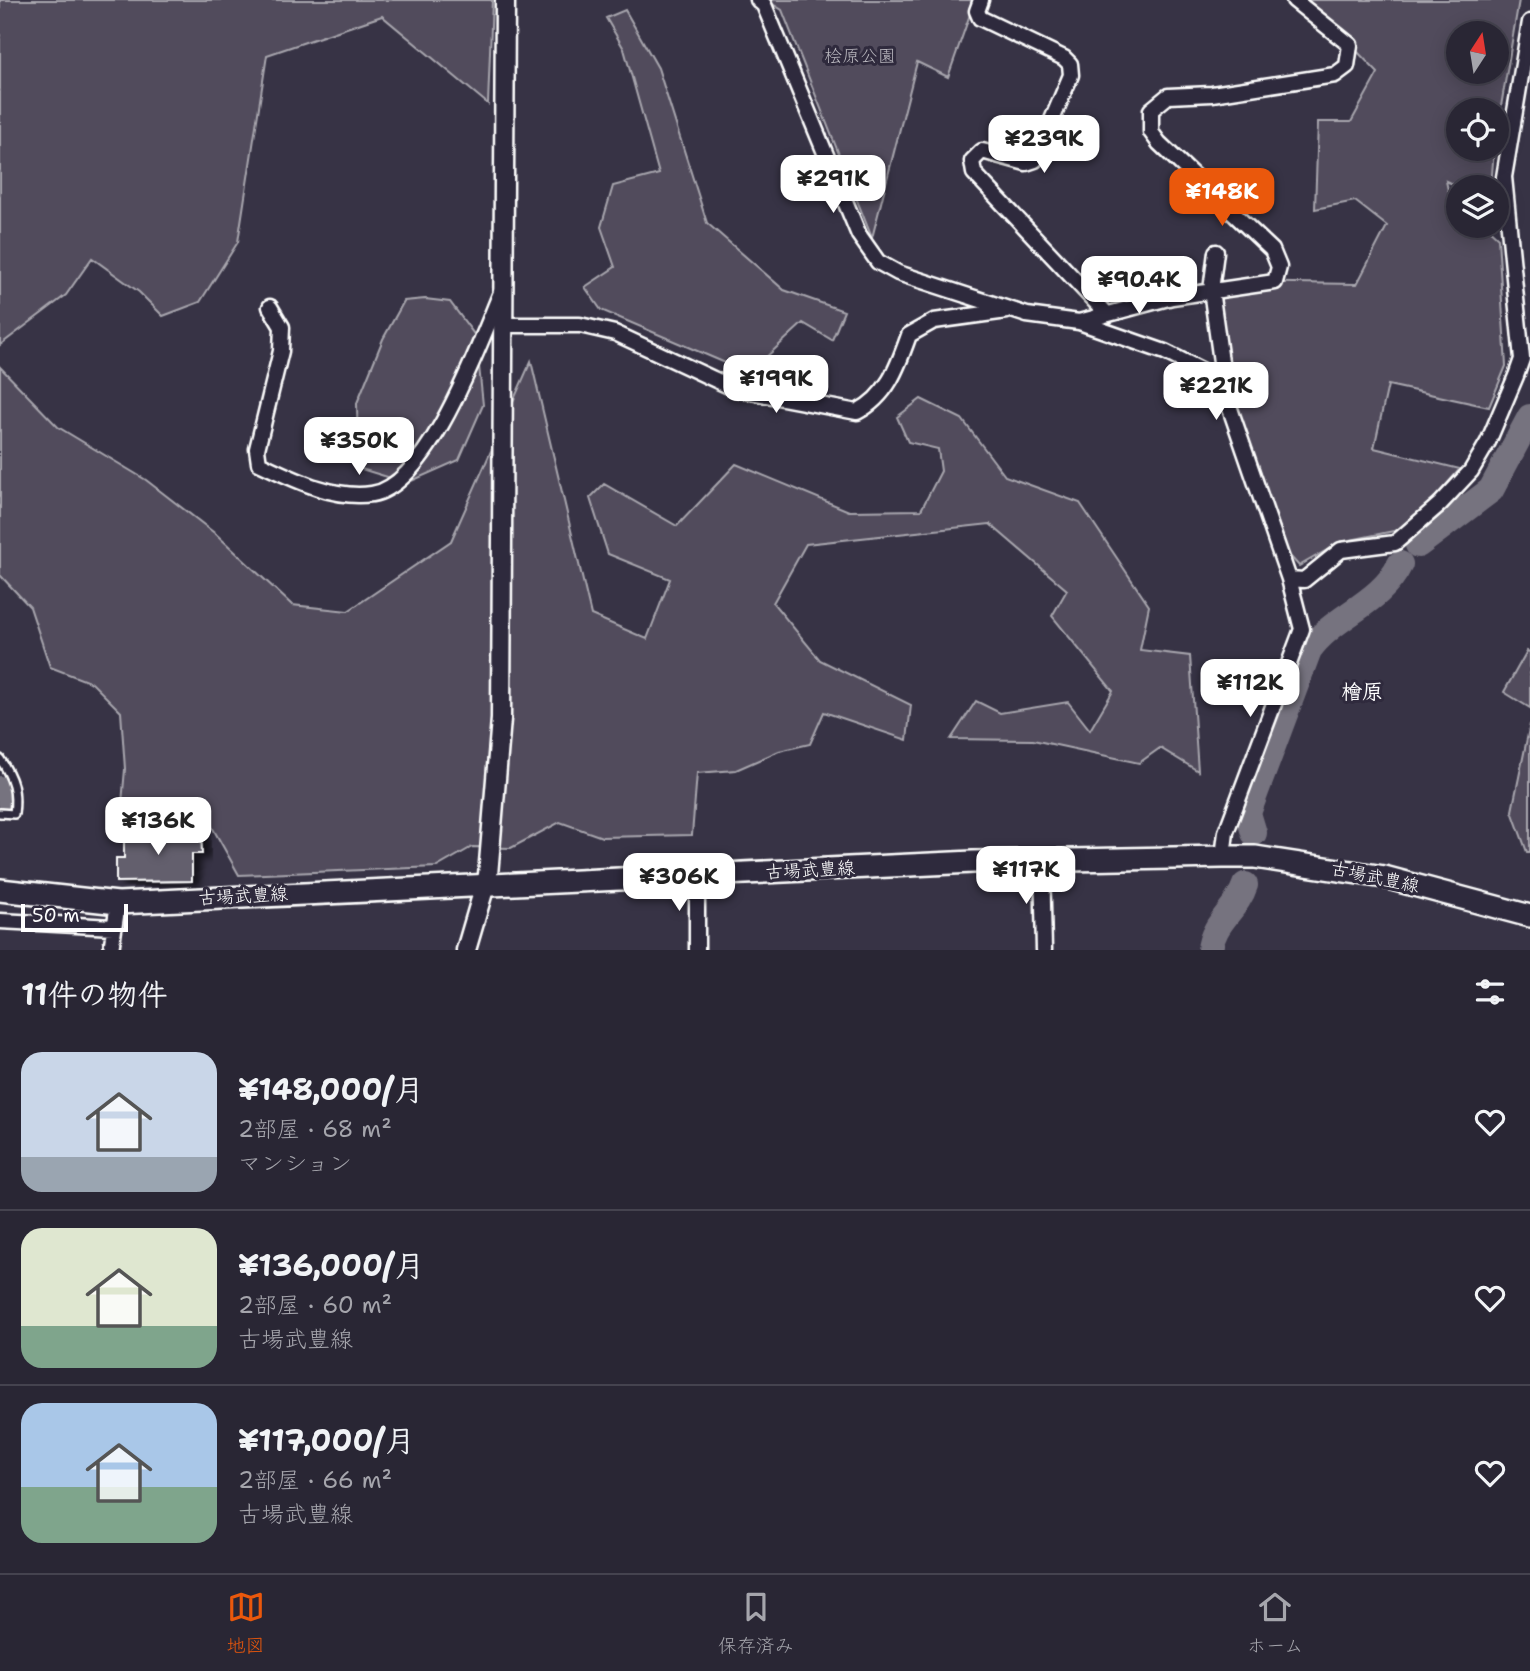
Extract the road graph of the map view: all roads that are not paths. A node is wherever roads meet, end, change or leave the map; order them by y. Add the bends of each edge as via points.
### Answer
1 (505, 0) edge
2 (758, 0) edge
3 (981, 0) edge
4 (1294, 0) edge
5 (1530, 22) edge
6 (1216, 252) dead end
7 (505, 282) junction
8 (1211, 290) junction
9 (270, 307) dead end
10 (1012, 310) junction
11 (1110, 314) junction
12 (1079, 322) junction
13 (502, 325) junction
14 (1134, 341) junction
15 (1526, 359) edge
16 (1216, 383) junction
17 (1289, 579) junction
18 (0, 760) edge
19 (0, 813) edge
20 (1223, 857) junction
21 (1042, 861) junction
22 (697, 876) junction
23 (486, 886) junction
24 (0, 890) edge
25 (118, 902) junction
26 (1530, 916) edge
27 (0, 920) edge
28 (113, 927) junction
29 (111, 950) edge
30 (466, 950) edge
31 (697, 950) edge
32 (1044, 950) edge

1 - 7 street
2 - 10 street via 764,5 859,235 878,262
3 - 11 street via 980,18 1064,58 1071,75 1035,160 1026,163 982,151 972,161 974,173
4 - 8 street via 1350,45 1350,59 1342,71 1212,94 1168,96 1151,110 1151,132 1159,143 1260,237 1276,258 1275,282
5 - 15 street via 1504,177
6 - 8 street
7 - 9 street via 443,425 393,485 374,494 348,494 302,483 259,463 257,449 281,351 282,327
7 - 13 street
8 - 11 street
8 - 16 street via 1222,369
10 - 12 street
10 - 13 street via 934,321 909,335 896,374 873,404 858,412 735,388 615,333 580,325
11 - 12 street
11 - 14 street
12 - 14 street
13 - 23 street via 501,719
14 - 16 street via 1186,361
15 - 17 street via 1471,471 1440,504 1395,543 1341,550 1304,580
16 - 17 street via 1226,397
17 - 20 street via 1302,629 1226,832
18 - 19 lane via 12,777 16,796 14,814
20 - 21 main road, 古場武豊線
20 - 26 main road, 古場武豊線 via 1255,857 1384,877
21 - 22 main road, 古場武豊線
21 - 32 street
22 - 23 main road, 古場武豊線
22 - 31 street
23 - 25 main road, 古場武豊線
23 - 30 street
24 - 25 main road, 古場武豊線
25 - 28 street
27 - 28 street
28 - 29 street

